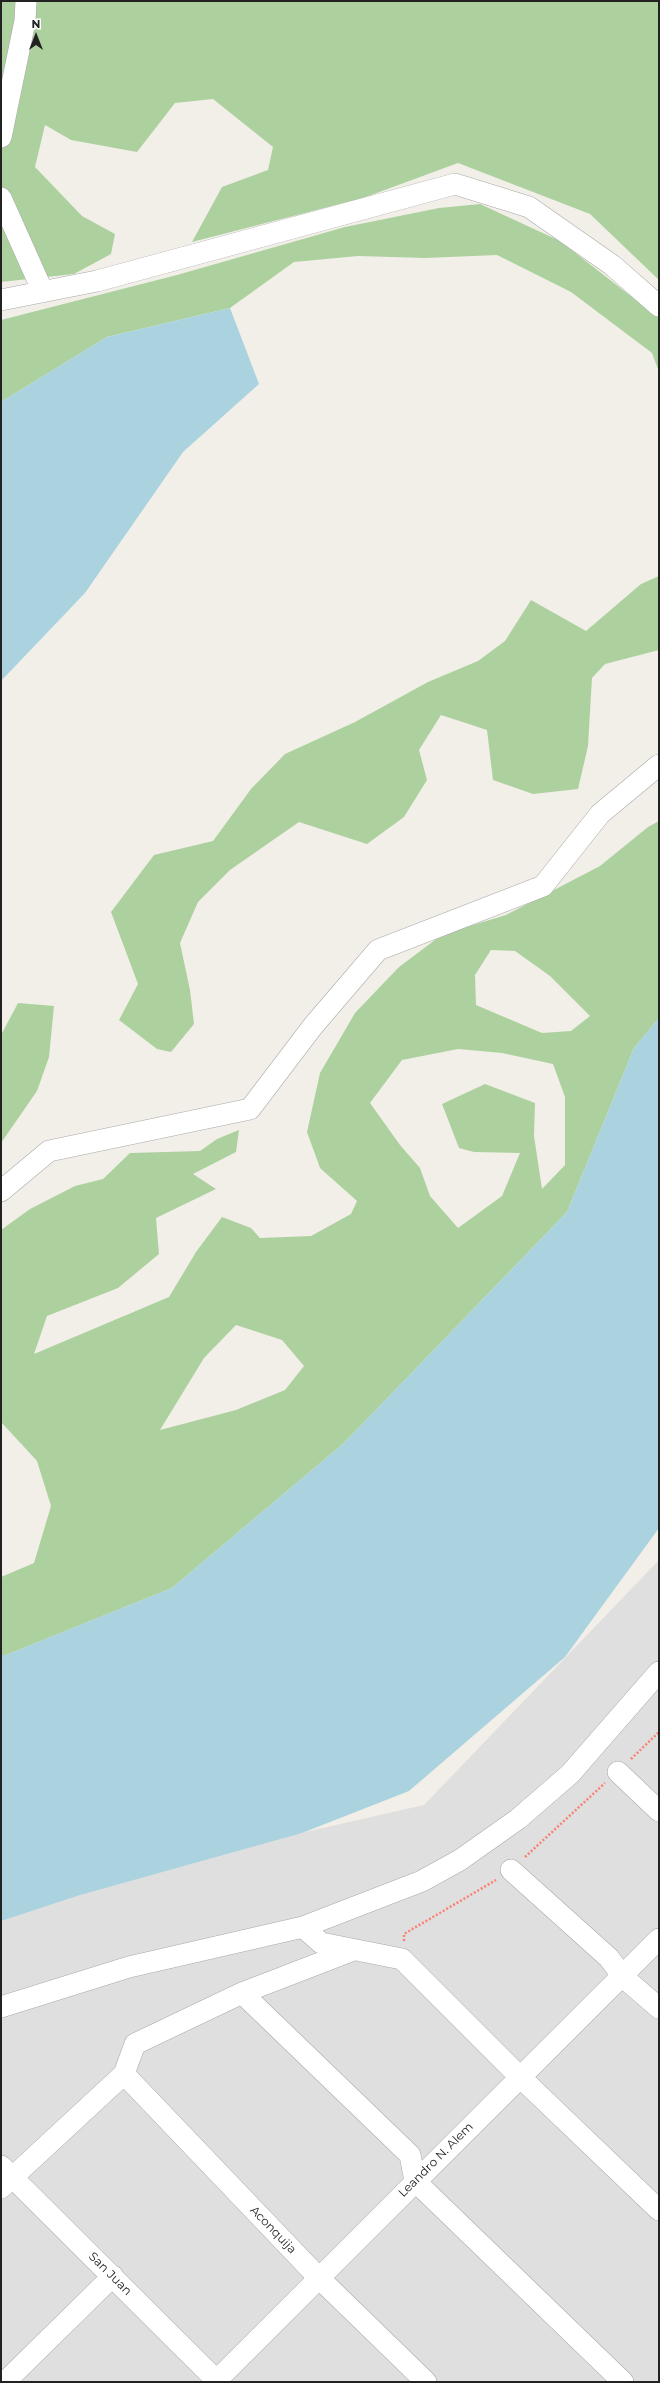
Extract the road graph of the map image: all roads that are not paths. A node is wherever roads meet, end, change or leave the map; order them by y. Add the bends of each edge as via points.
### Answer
1 (26, 1) edge
2 (1, 137) edge
3 (1, 198) edge
4 (42, 292) junction
5 (1, 300) edge
6 (659, 306) edge
7 (659, 765) edge
8 (1, 1191) edge
9 (659, 1672) edge
10 (618, 1772) road end
11 (659, 1811) edge
12 (511, 1870) road end
13 (303, 1927) junction
14 (659, 1939) edge
15 (351, 1951) junction
16 (623, 1977) junction
17 (242, 1993) junction
18 (1, 2007) edge
19 (659, 2008) edge
20 (124, 2074) junction
21 (519, 2076) junction
22 (5, 2177) edge
23 (415, 2181) junction
24 (659, 2210) edge
25 (113, 2276) junction
26 (318, 2277) junction
27 (216, 2381) edge
28 (5, 2382) edge
29 (426, 2382) edge
30 (623, 2382) edge

1 - 2 street via 25,20
3 - 4 street
4 - 5 street
4 - 6 street via 113,276 454,184 529,207 612,265
7 - 8 street via 600,814 543,886 378,950 313,1026 250,1109 48,1151
9 - 13 street via 570,1774 518,1819 460,1860 422,1881
10 - 11 street
12 - 16 street via 609,1958
13 - 15 street via 321,1943
13 - 18 street via 129,1967
14 - 16 street, Leandro N. Alem
15 - 17 street
15 - 21 street via 402,1959
16 - 19 street
16 - 21 street, Leandro N. Alem
17 - 20 street via 135,2044
17 - 23 street via 410,2155
20 - 22 street
20 - 26 street, Aconquija
21 - 23 street, Leandro N. Alem
21 - 24 street
22 - 25 street, San Juan
23 - 26 street, Leandro N. Alem
23 - 30 street
25 - 27 street, San Juan
25 - 28 street
26 - 27 street, Leandro N. Alem
26 - 29 street, Aconquija

